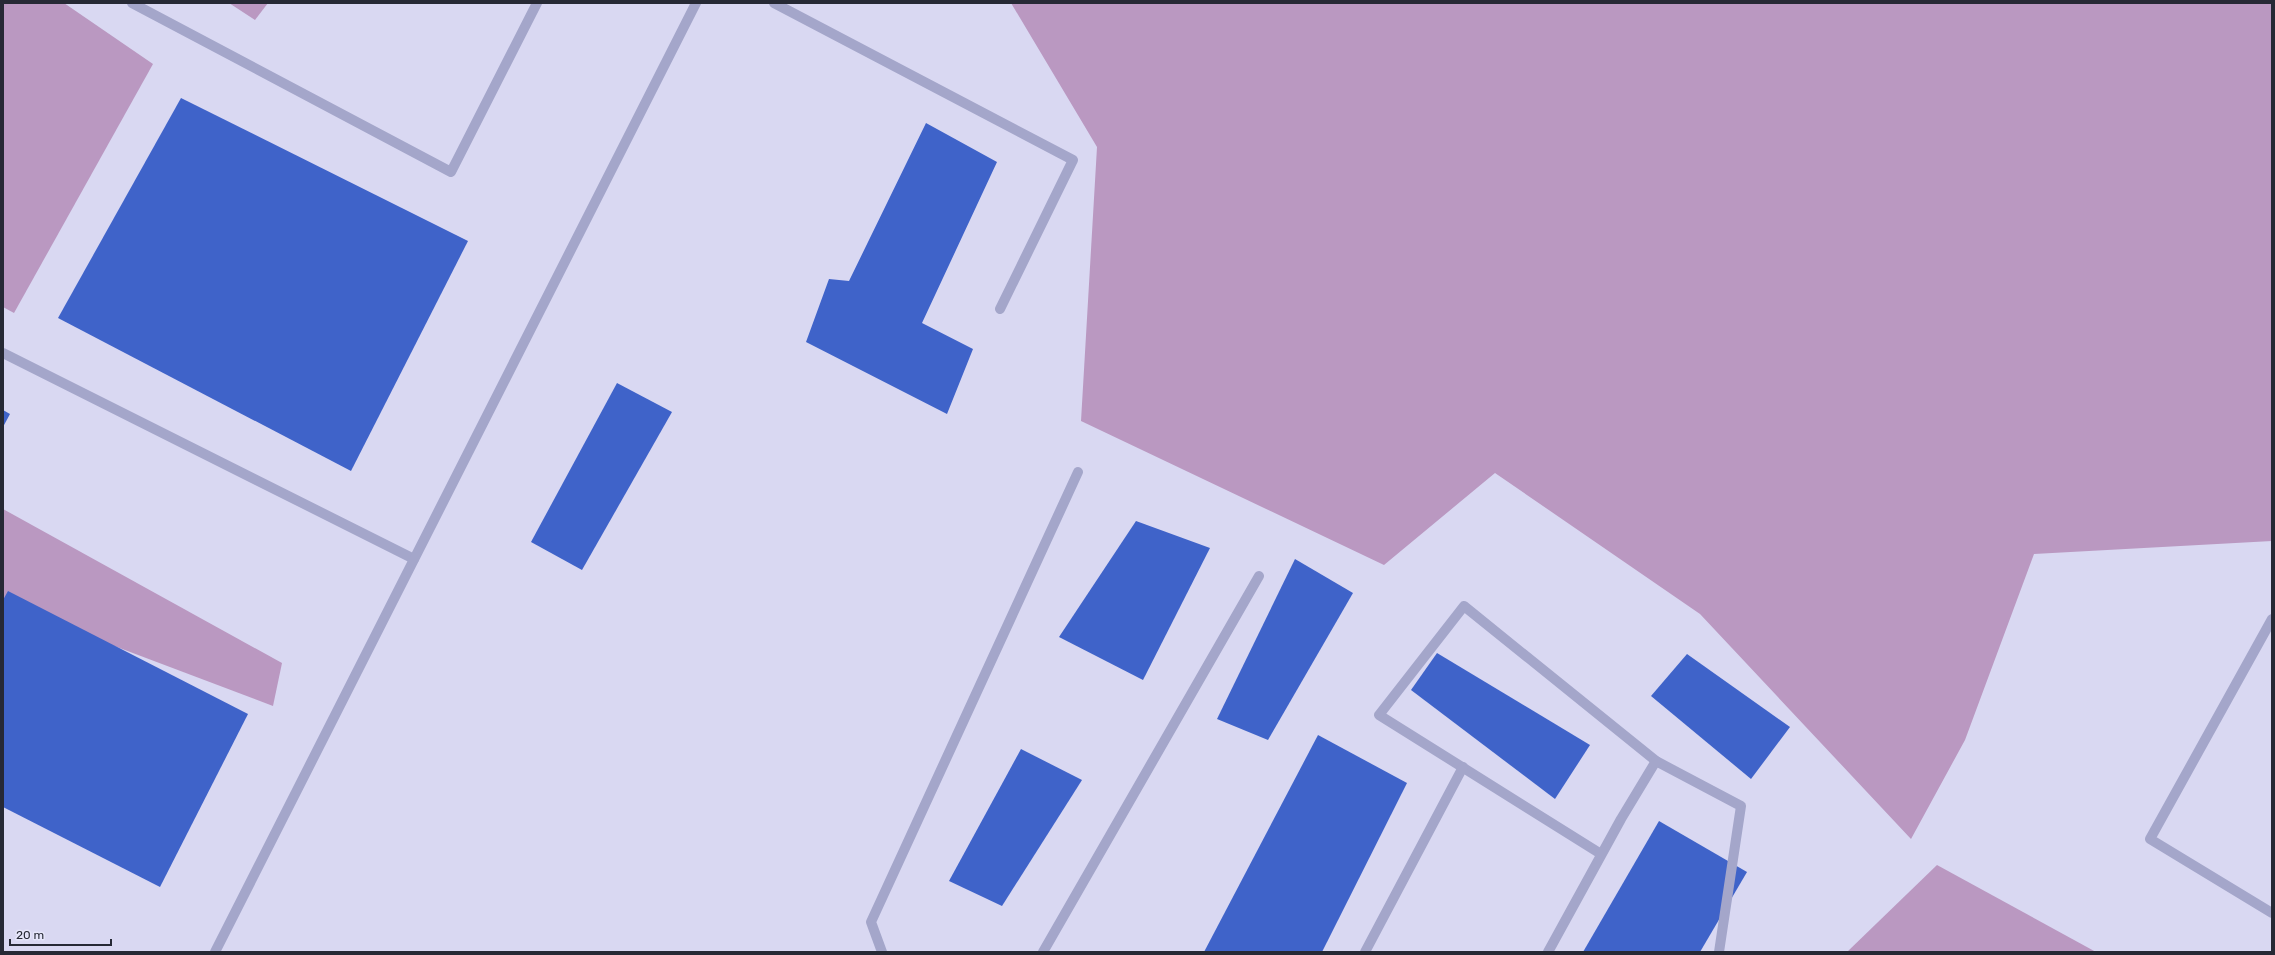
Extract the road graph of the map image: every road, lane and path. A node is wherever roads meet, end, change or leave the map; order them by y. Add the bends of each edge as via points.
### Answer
1 (132, 3) edge
2 (536, 3) edge
3 (696, 3) edge
4 (774, 3) edge
5 (1000, 308) dead end
6 (3, 353) edge
7 (1078, 472) dead end
8 (414, 559) junction
9 (1259, 576) dead end
10 (2272, 619) edge
11 (1656, 762) junction
12 (1463, 767) junction
13 (1601, 854) junction
14 (2272, 913) edge
15 (215, 952) edge
16 (882, 952) edge
17 (1044, 952) edge
18 (1365, 952) edge
19 (1548, 952) edge
20 (1719, 952) edge

1 - 2 street via 451,172
3 - 8 street
4 - 5 street via 1073,160
6 - 8 street
7 - 16 street via 871,922
8 - 15 street
9 - 17 street
10 - 14 street via 2150,839
11 - 12 street via 1464,606 1380,715
11 - 13 street
11 - 20 street via 1741,806
12 - 13 street
12 - 18 street
13 - 19 street

